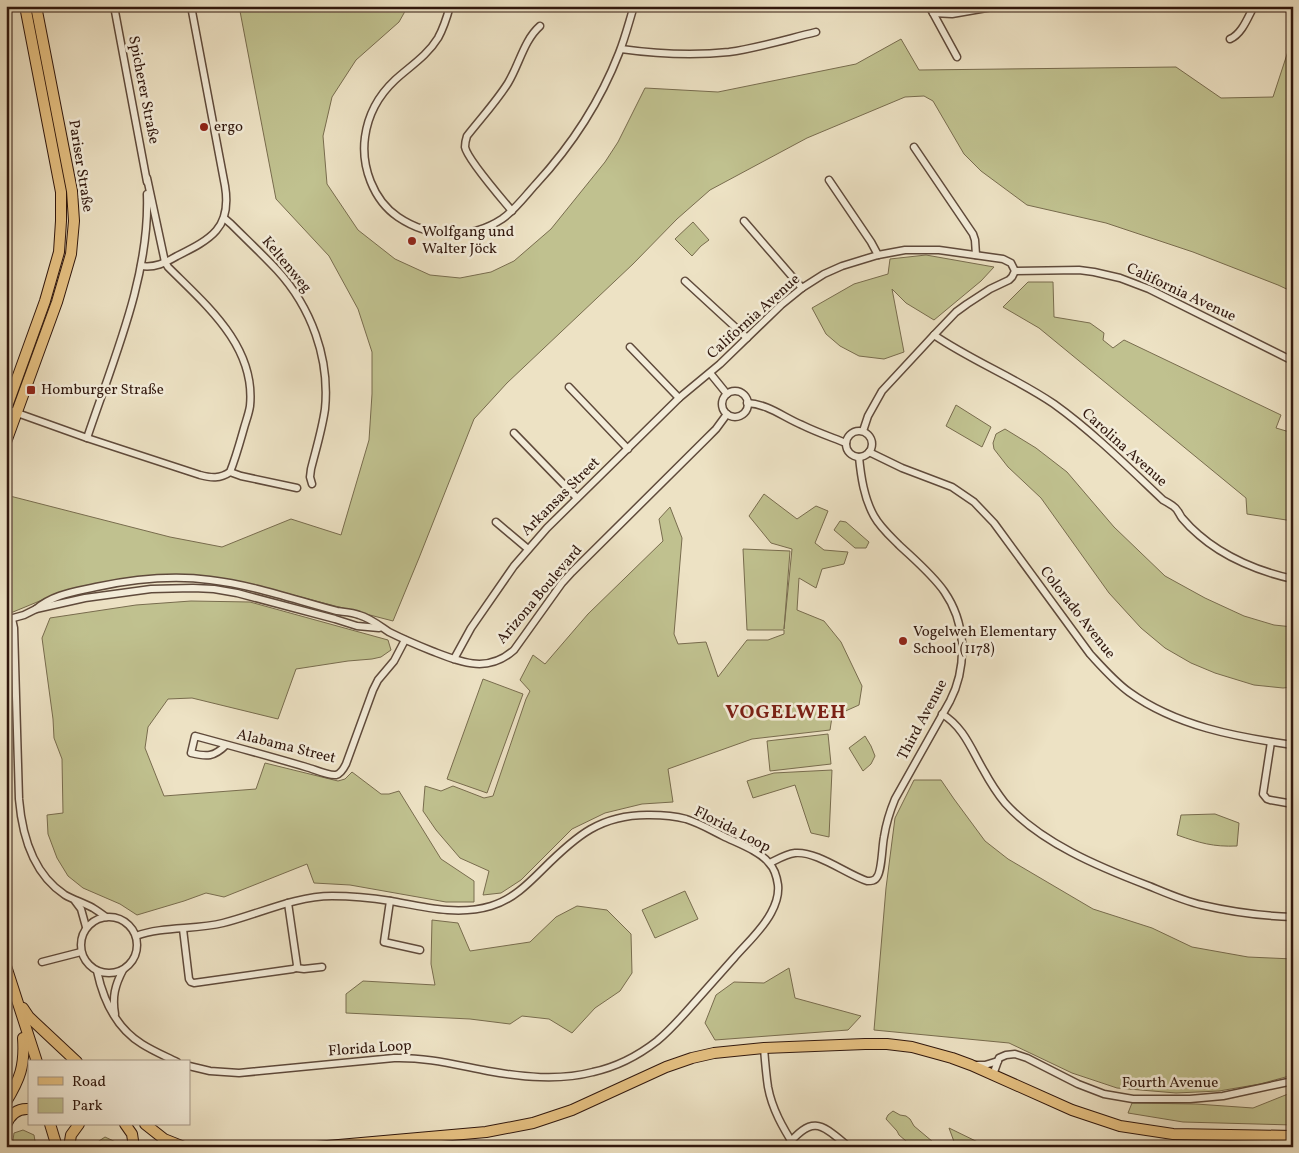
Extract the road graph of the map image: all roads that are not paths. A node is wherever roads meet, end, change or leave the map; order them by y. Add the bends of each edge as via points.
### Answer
1 (25, 6) edge
2 (36, 6) edge
3 (114, 6) edge
4 (191, 6) edge
5 (450, 6) edge
6 (634, 6) edge
7 (998, 6) edge
8 (1254, 6) edge
9 (931, 9) edge
10 (540, 26) dead end
11 (816, 32) dead end
12 (1230, 39) dead end
13 (621, 49) junction
14 (957, 57) dead end
15 (914, 146) dead end
16 (147, 178) junction
17 (829, 180) dead end
18 (512, 211) junction
19 (224, 218) junction
20 (744, 221) dead end
21 (878, 255) junction
22 (976, 255) junction
23 (165, 262) junction
24 (141, 266) junction
25 (1015, 271) junction
26 (685, 281) dead end
27 (802, 288) junction
28 (934, 335) junction
29 (746, 338) junction
30 (630, 347) dead end
31 (1293, 361) edge
32 (710, 373) junction
33 (568, 387) dead end
34 (727, 394) junction
35 (679, 398) junction
36 (747, 402) junction
37 (6, 409) edge
38 (17, 413) junction
39 (727, 414) junction
40 (863, 432) junction
41 (514, 433) dead end
42 (86, 438) junction
43 (6, 442) edge
44 (846, 443) junction
45 (628, 449) junction
46 (869, 452) junction
47 (859, 457) junction
48 (230, 472) junction
49 (312, 484) dead end
50 (297, 488) dead end
51 (577, 498) junction
52 (496, 522) dead end
53 (528, 549) junction
54 (184, 578) junction
55 (1293, 579) edge
56 (179, 588) junction
57 (36, 609) junction
58 (9, 619) edge
59 (383, 628) junction
60 (405, 640) junction
61 (454, 659) junction
62 (942, 714) junction
63 (1271, 742) junction
64 (226, 745) junction
65 (1293, 745) edge
66 (1293, 804) edge
67 (770, 863) junction
68 (72, 898) junction
69 (390, 901) junction
70 (288, 903) junction
71 (106, 917) junction
72 (1293, 917) edge
73 (86, 927) junction
74 (183, 929) junction
75 (136, 936) junction
76 (420, 950) dead end
77 (81, 952) junction
78 (42, 962) dead end
79 (6, 966) edge
80 (322, 967) dead end
81 (296, 968) junction
82 (123, 970) junction
83 (97, 971) junction
84 (6, 987) edge
85 (15, 993) junction
86 (115, 1018) junction
87 (23, 1038) junction
88 (764, 1048) junction
89 (29, 1060) edge
90 (36, 1060) edge
91 (75, 1060) edge
92 (173, 1060) edge
93 (998, 1061) junction
94 (971, 1065) junction
95 (190, 1066) edge
96 (993, 1075) junction
97 (1293, 1081) edge
98 (6, 1102) edge
99 (28, 1109) edge
100 (6, 1125) edge
101 (51, 1126) edge
102 (52, 1126) edge
103 (78, 1126) edge
104 (126, 1126) edge
105 (148, 1126) edge
106 (1293, 1136) edge
107 (791, 1145) edge
108 (57, 1147) edge
109 (64, 1147) edge
110 (69, 1147) edge
111 (134, 1147) edge
112 (184, 1147) edge
113 (316, 1147) edge
114 (849, 1147) edge

1 - 37 main road, Pariser Straße via 60,192 61,222 59,252 51,282
2 - 38 main road, Pariser Straße via 72,191 74,220 71,254 63,284
3 - 16 street, Spicherer Straße
4 - 19 street via 226,192
5 - 18 street via 438,38 384,91 372,112 365,137 369,175 380,199 395,214 417,227 438,234 482,229
6 - 13 street
7 - 9 street via 952,14
8 - 12 street via 1236,37
9 - 14 street
10 - 18 street via 533,32 509,82 465,142 471,159
11 - 13 street via 710,54 681,55
13 - 18 street via 606,83 574,137
15 - 22 street via 973,234
16 - 23 street, Spicherer Straße
16 - 24 street, Spicherer Straße via 147,228
17 - 21 street
19 - 23 street via 210,238
19 - 49 street, Keltenweg via 278,270 299,298 314,328 324,367 325,407 311,469
20 - 27 street
21 - 22 street, California Avenue via 921,249
21 - 27 street, California Avenue via 842,266
22 - 25 street, California Avenue via 1007,260
23 - 24 street via 159,266
23 - 48 street via 220,320 237,344 248,369 250,407
24 - 42 street, Spicherer Straße via 131,309
25 - 28 street via 1009,280 956,312
25 - 31 street, California Avenue via 1079,270 1120,278 1149,289
26 - 29 street
27 - 29 street, California Avenue
28 - 40 street via 882,391
28 - 55 street, Carolina Avenue via 955,350 1053,403 1175,507 1182,518 1215,547 1252,566
29 - 32 street, California Avenue
30 - 35 street
32 - 34 street
32 - 35 street, Arkansas Street
33 - 45 street
34 - 36 street via 740,392
34 - 39 street via 722,402
35 - 45 street, Arkansas Street
36 - 39 street via 739,416
36 - 44 street via 762,404
37 - 38 street
38 - 42 street
38 - 43 main road, Pariser Straße
39 - 61 street, Arizona Boulevard via 716,429 562,583 514,650 488,663
40 - 44 street via 852,433
40 - 46 street via 872,440
41 - 51 street
42 - 48 street via 209,478
44 - 47 street via 847,450
45 - 51 street, Arkansas Street
46 - 47 street
46 - 63 street, Colorado Avenue via 952,487 974,502 994,523 1090,654 1127,691 1179,719
47 - 62 street, Third Avenue via 863,487 874,517 938,582 947,593 956,615 961,637 961,668 955,692
48 - 50 street
51 - 53 street, Arkansas Street
52 - 53 street
53 - 61 street, Arkansas Street via 477,619
54 - 56 street
54 - 57 street, Arizona Boulevard via 146,579 90,588 54,597
54 - 59 street, Arizona Boulevard via 249,587 351,612
56 - 57 street, Arizona Boulevard via 116,593
56 - 59 street, Arizona Boulevard via 237,593 357,626
57 - 58 street, Arizona Boulevard
58 - 68 street via 14,628 21,821 34,860 54,886
59 - 60 street, Arizona Boulevard
60 - 61 street, Arizona Boulevard
60 - 64 street, Alabama Street via 394,661 378,680 346,764 336,775
62 - 67 street, Third Avenue via 891,810 877,878 867,881 805,854 794,853
62 - 72 street via 964,734 984,772 1012,811 1050,839 1122,876 1185,900 1222,909
63 - 65 street, Colorado Avenue
63 - 66 street via 1263,794 1270,800
64 - 64 street, Alabama Street via 195,736 191,753 216,754
67 - 69 street, Florida Loop via 749,849 684,818 630,816 613,819 586,831 518,892 496,905 450,911
67 - 95 street, Florida Loop via 776,875 778,893 770,916 667,1032 644,1050 612,1066 553,1078 514,1075 412,1057 239,1073
68 - 71 street
68 - 73 street via 81,909
69 - 70 street, Florida Loop via 330,896
69 - 76 street via 384,942
70 - 74 street, Florida Loop via 223,923
70 - 81 street
71 - 73 street
71 - 75 street via 121,919
73 - 77 street via 81,939
74 - 75 street, Florida Loop
74 - 81 street via 191,982
75 - 82 street via 135,955
77 - 78 street
77 - 83 street
79 - 85 main road
80 - 81 street
82 - 83 street via 106,974
82 - 86 street via 114,991
83 - 86 street via 106,1002
84 - 87 main road
85 - 90 main road
85 - 91 main road via 29,1017
86 - 92 street via 140,1043
87 - 89 main road
87 - 98 main road via 23,1066
88 - 94 main road via 887,1044 934,1052
88 - 107 street via 768,1088
88 - 113 main road via 714,1053 678,1063 572,1110 533,1123 486,1132
93 - 94 street, Fourth Avenue
93 - 96 street
93 - 97 street, Fourth Avenue via 1002,1056 1015,1054 1104,1094 1133,1099 1223,1096
94 - 96 main road
96 - 106 main road via 1072,1110 1120,1126 1173,1134
99 - 100 main road via 15,1112
101 - 108 main road
102 - 109 main road
103 - 110 main road
104 - 111 main road via 132,1134
105 - 112 main road
107 - 114 street via 805,1128 818,1125

